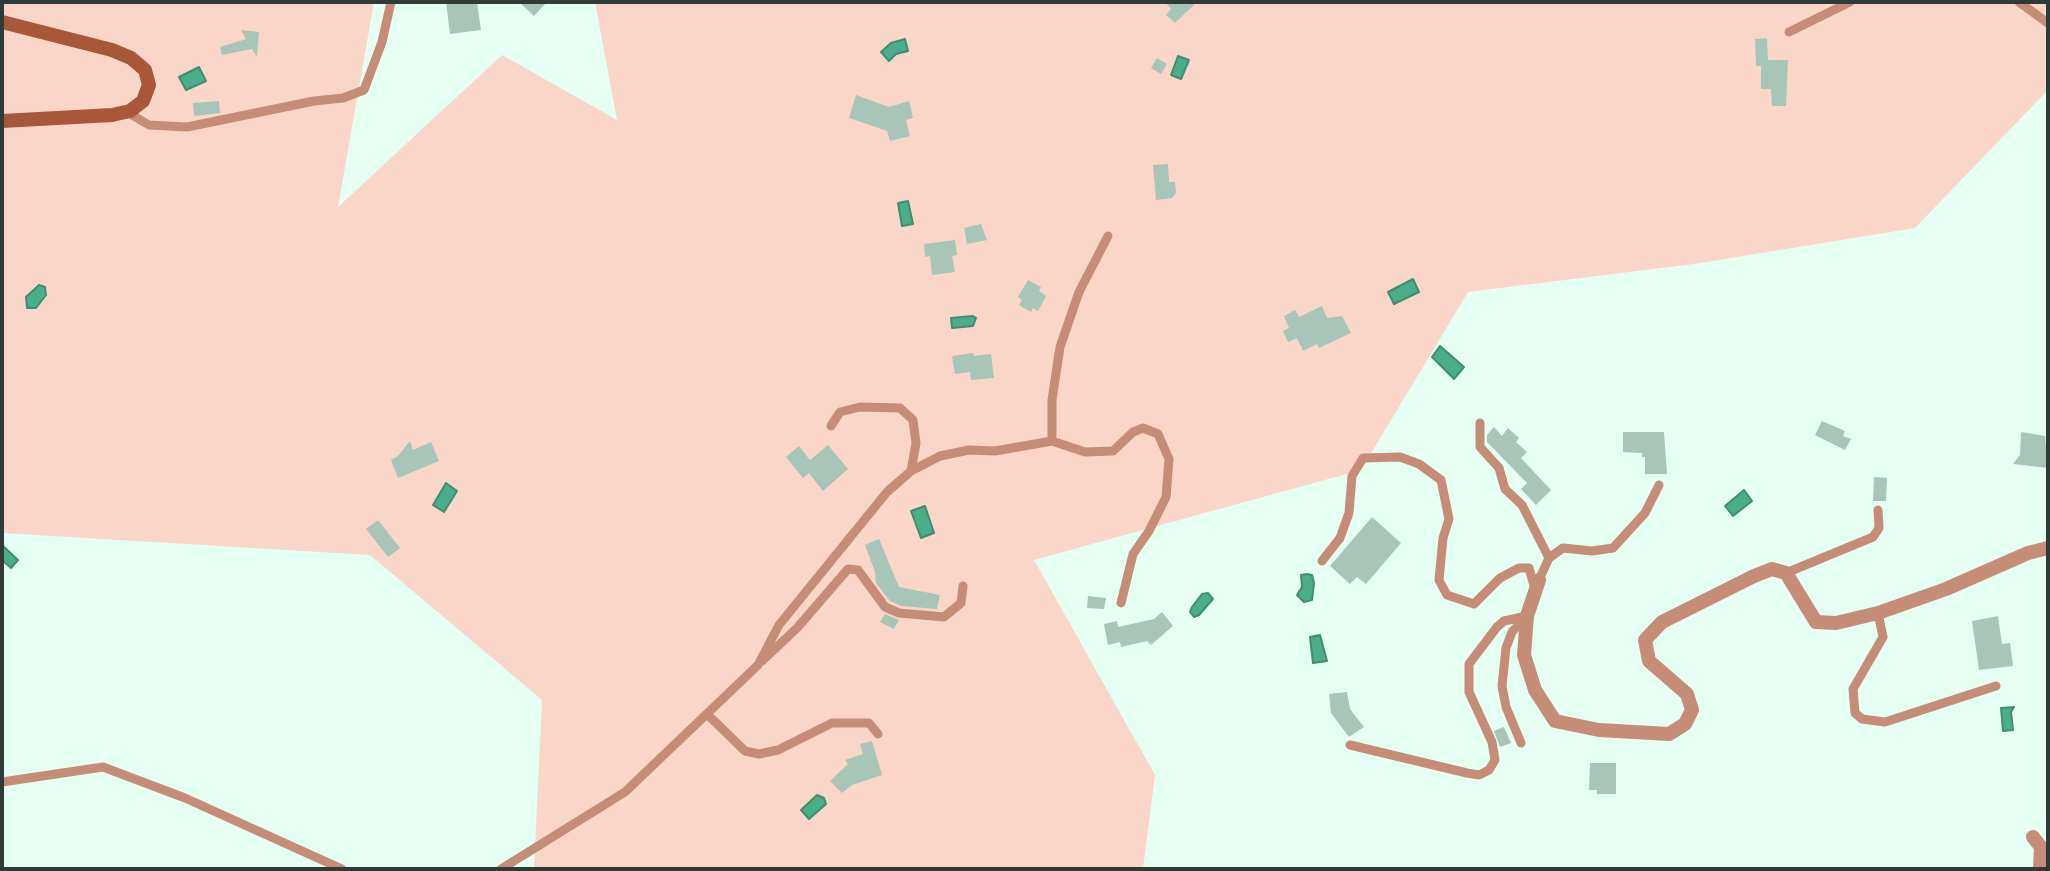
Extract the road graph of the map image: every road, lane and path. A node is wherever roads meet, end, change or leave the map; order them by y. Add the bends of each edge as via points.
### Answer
1 (391, 2) edge
2 (1850, 2) edge
3 (2019, 2) edge
4 (2, 22) edge
5 (2048, 23) edge
6 (1789, 32) dead end
7 (127, 111) junction
8 (2, 121) edge
9 (1108, 236) dead end
10 (1480, 423) dead end
11 (831, 426) dead end
12 (1052, 441) junction
13 (911, 471) junction
14 (1659, 485) dead end
15 (1878, 510) dead end
16 (2048, 548) edge
17 (1549, 558) junction
18 (1322, 561) dead end
19 (1786, 573) junction
20 (1537, 585) junction
21 (963, 586) dead end
22 (1121, 603) dead end
23 (1878, 613) junction
24 (1527, 616) junction
25 (758, 665) junction
26 (1996, 687) dead end
27 (707, 714) junction
28 (878, 734) dead end
29 (1521, 743) dead end
30 (1350, 745) dead end
31 (2, 782) edge
32 (2033, 836) dead end
33 (342, 869) edge
34 (502, 869) edge
35 (2040, 869) edge

1 - 7 lane via 364,90 343,98 187,127 149,125
2 - 6 lane
3 - 5 lane
4 - 7 street via 131,58 145,70 149,85 143,101
7 - 8 street
9 - 12 lane via 1079,292 1060,347
10 - 17 lane via 1480,447 1499,468 1505,489 1522,505
11 - 13 lane via 840,412 860,407 900,408 914,419
12 - 13 lane via 940,456
12 - 22 lane via 1085,452 1113,452 1143,428 1158,434 1169,459 1166,497 1133,554
13 - 25 lane via 887,492 803,594
14 - 17 lane via 1645,513 1613,548 1563,548
15 - 19 lane via 1879,528 1873,537
16 - 23 street
17 - 20 lane
18 - 20 lane via 1340,538 1349,513 1352,476 1363,458 1400,457 1441,480 1449,519 1440,580 1447,595 1474,604 1500,578 1519,568 1529,568
19 - 23 street via 1816,622 1836,623
19 - 24 street via 1772,569 1754,576 1662,622 1645,640 1648,662 1687,694 1692,710 1685,724 1669,734 1599,730 1555,721 1535,690 1524,655
20 - 24 street
21 - 25 lane via 961,603 944,617 899,613 885,607 858,570 848,569
23 - 26 lane via 1883,637 1853,689 1855,713 1862,719 1885,722
24 - 29 lane via 1512,632 1503,670 1506,707
24 - 30 lane via 1504,621 1469,664 1469,692 1492,742 1495,760 1489,770 1479,775 1467,773
25 - 27 lane
27 - 28 lane via 745,751 759,754 778,750 832,723 869,723
27 - 34 lane via 625,792
31 - 33 lane via 103,767 186,798
32 - 35 street via 2041,847

